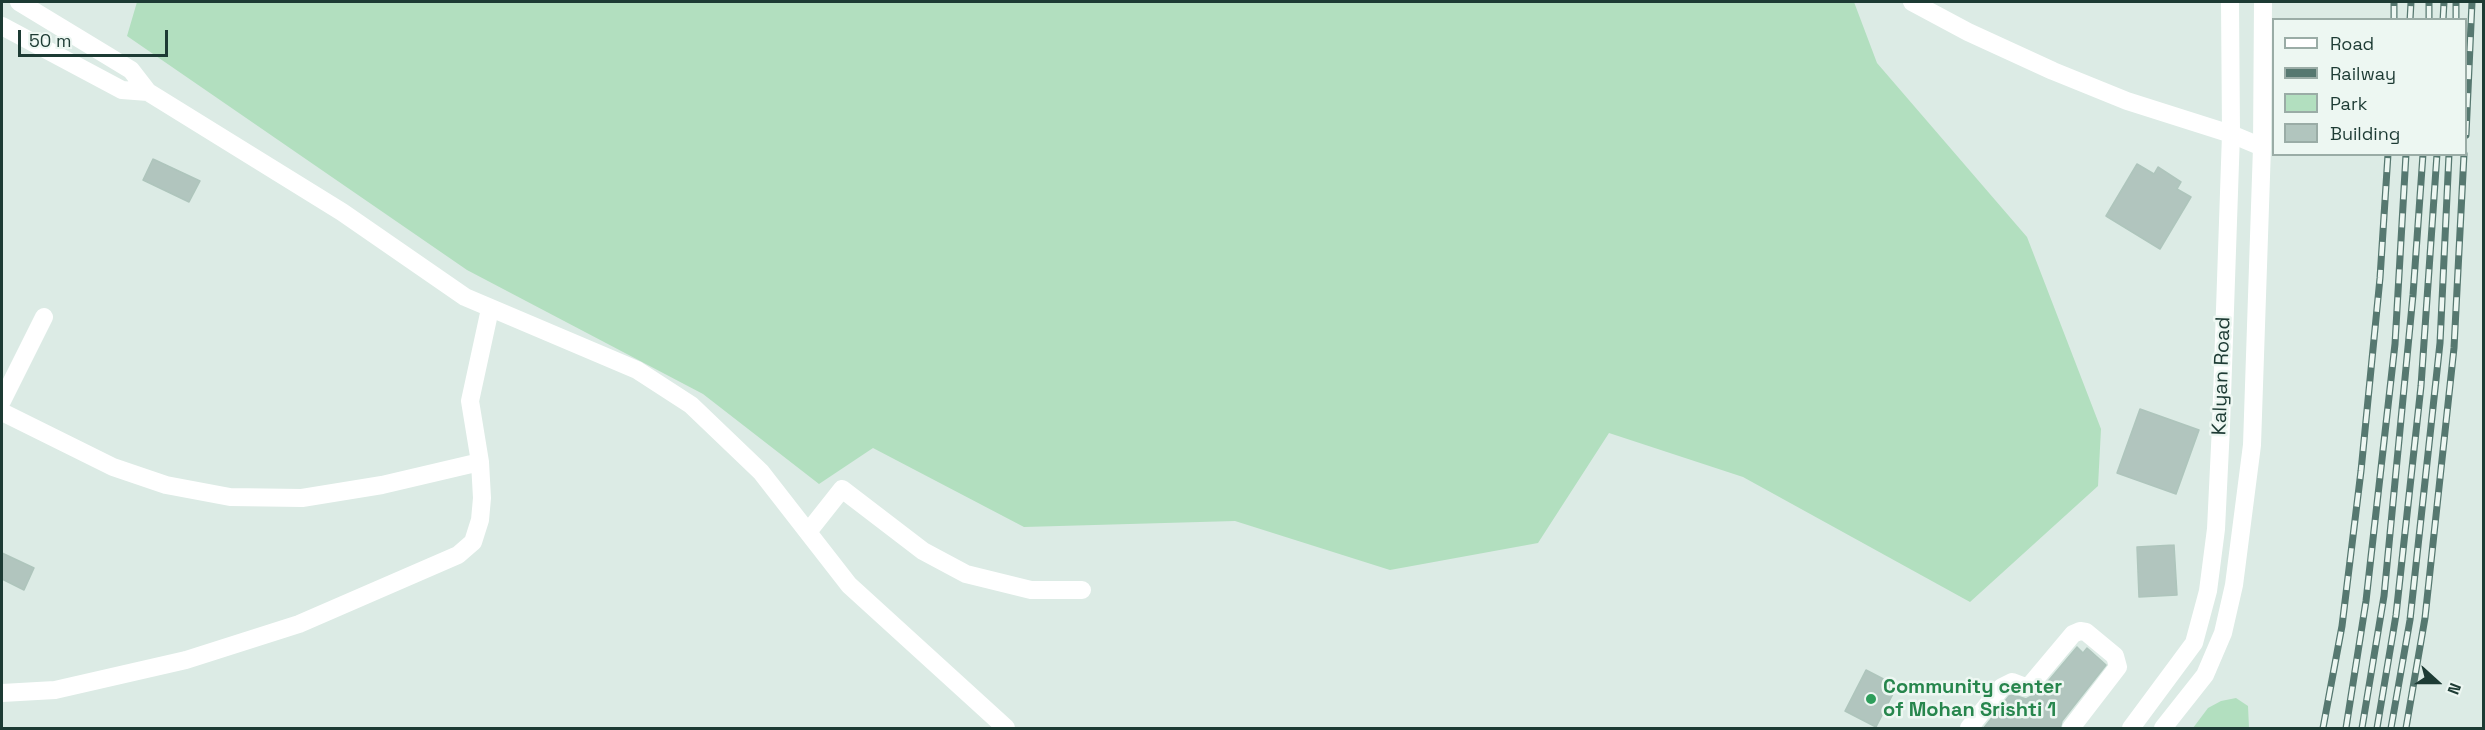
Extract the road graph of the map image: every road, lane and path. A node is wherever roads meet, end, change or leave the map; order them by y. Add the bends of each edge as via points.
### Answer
1 (19, 2) edge
2 (1911, 2) edge
3 (2230, 2) edge
4 (2263, 2) edge
5 (2, 26) edge
6 (148, 92) junction
7 (2230, 134) junction
8 (2262, 147) junction
9 (490, 309) junction
10 (44, 317) dead end
11 (2, 401) edge
12 (2, 412) edge
13 (480, 462) junction
14 (808, 532) junction
15 (1082, 590) dead end
16 (2202, 612) junction
17 (2227, 618) junction
18 (2, 693) edge
19 (1006, 729) edge
20 (1969, 729) edge
21 (2071, 729) edge
22 (2131, 729) edge
23 (2163, 729) edge

1 - 6 street via 131,70
2 - 7 street via 2053,71 2127,101
3 - 7 street, Kalyan Road
4 - 8 street, Kalyan Road
5 - 6 street via 122,90
6 - 9 street via 342,212 465,297
7 - 8 street
7 - 16 street, Kalyan Road via 2216,529
8 - 17 street, Kalyan Road via 2252,445
9 - 13 street via 470,401
9 - 14 street via 637,370 691,405 761,472
10 - 11 street
12 - 13 street via 113,467 166,485 230,497 302,498 382,485
13 - 18 street via 480,520 473,542 458,555 299,624 186,660 55,690
14 - 15 street via 842,489 923,551 966,574 1031,590
14 - 19 street via 849,585
16 - 17 street
16 - 22 street, Kalyan Road via 2194,643
17 - 23 street, Kalyan Road via 2205,675
20 - 21 street via 2002,687 2012,682 2025,687 2031,684 2073,634 2080,631 2115,656 2118,667

